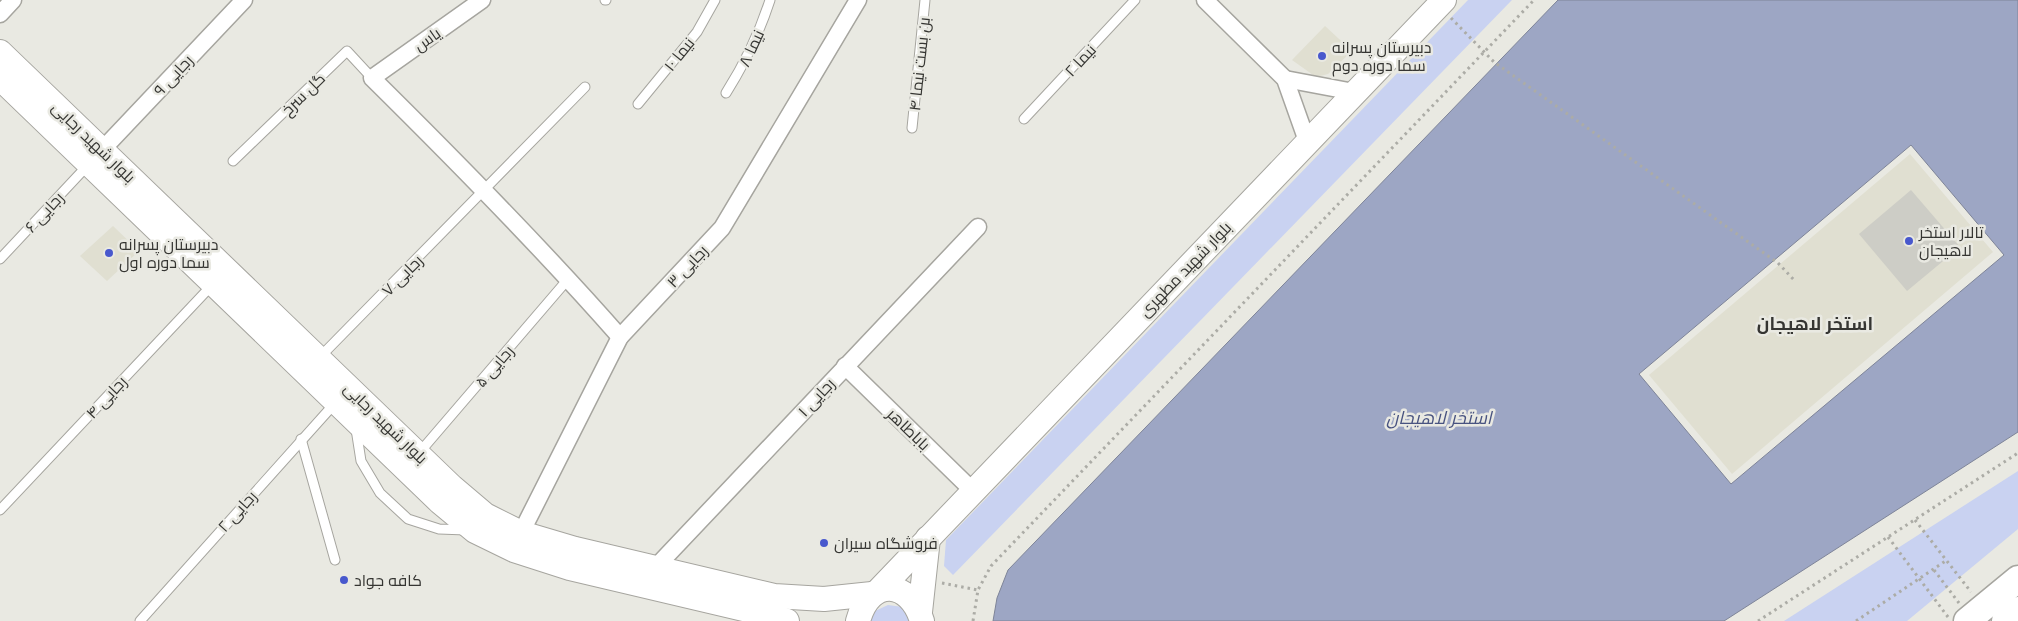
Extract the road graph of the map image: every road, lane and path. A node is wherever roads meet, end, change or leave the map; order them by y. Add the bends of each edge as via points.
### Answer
1 (13, 0) edge
2 (244, 0) edge
3 (482, 0) edge
4 (715, 0) edge
5 (770, 0) edge
6 (858, 0) edge
7 (925, 0) edge
8 (1135, 0) edge
9 (1206, 0) edge
10 (1534, 0) edge
11 (1439, 2) edge
12 (0, 14) edge
13 (0, 52) edge
14 (1484, 53) junction
15 (0, 78) edge
16 (372, 78) junction
17 (1285, 79) junction
18 (585, 87) dead end
19 (1354, 92) junction
20 (726, 93) dead end
21 (638, 104) dead end
22 (1024, 120) dead end
23 (912, 128) dead end
24 (1307, 141) junction
25 (95, 157) junction
26 (233, 161) dead end
27 (486, 191) junction
28 (978, 227) dead end
29 (0, 259) edge
30 (569, 278) junction
31 (1795, 281) dead end
32 (213, 284) junction
33 (620, 337) junction
34 (319, 359) junction
35 (845, 366) junction
36 (343, 395) junction
37 (354, 419) junction
38 (301, 439) junction
39 (2018, 453) edge
40 (418, 454) junction
41 (973, 491) junction
42 (0, 510) edge
43 (1915, 520) junction
44 (475, 531) junction
45 (521, 532) junction
46 (1888, 537) junction
47 (928, 538) junction
48 (334, 560) dead end
49 (1947, 560) junction
50 (655, 568) junction
51 (1934, 570) junction
52 (923, 579) junction
53 (2018, 579) edge
54 (1920, 580) junction
55 (978, 590) junction
56 (876, 592) junction
57 (2018, 610) edge
58 (921, 617) edge
59 (1975, 618) edge
60 (140, 621) edge
61 (786, 621) edge
62 (858, 621) edge
63 (973, 621) edge
64 (1758, 621) edge
65 (1856, 621) edge

1 - 12 street
2 - 25 street, رجایی ۹
3 - 16 street, یاس
4 - 21 lane, نیما ۱۰ via 697,32
5 - 20 lane, نیما ۸ via 745,63
6 - 33 street, رجایی ۳ via 722,228
7 - 23 lane, بن بست نیما ۴
8 - 22 lane, نیما ۲
9 - 17 street
10 - 14 path
11 - 14 path
11 - 19 main road, بلوار شهید مطهری
13 - 25 main road, بلوار شهید رجایی
14 - 31 path via 1778,263
14 - 55 path via 991,566
15 - 25 main road, بلوار شهید رجایی
16 - 26 lane, گل سرخ via 347,51
16 - 27 street
17 - 19 street
17 - 24 street
18 - 27 lane, رجایی ۷
19 - 24 main road, بلوار شهید مطهری
24 - 41 main road, بلوار شهید مطهری
25 - 29 lane, رجایی ۶
25 - 32 main road, بلوار شهید رجایی
25 - 34 main road, بلوار شهید رجایی
27 - 30 street
27 - 34 lane, رجایی ۷
28 - 35 street, رجایی ۱
30 - 33 street
30 - 40 lane, رجایی ۵
32 - 36 main road, بلوار شهید رجایی
32 - 42 lane, رجایی ۴
33 - 45 street, رجایی ۳
34 - 36 main road, بلوار شهید رجایی
35 - 41 street, باباطاهر
35 - 50 street, رجایی ۱
36 - 37 main road, بلوار شهید رجایی
36 - 38 lane, رجایی ۲
36 - 40 main road, بلوار شهید رجایی
37 - 44 main road, بلوار شهید رجایی
37 - 44 lane via 361,461 380,493 408,519 440,529
38 - 48 lane
38 - 60 lane, رجایی ۲
39 - 43 path
40 - 45 main road, بلوار شهید رجایی via 485,515
41 - 47 main road, بلوار شهید مطهری
43 - 46 path
43 - 49 path
44 - 61 main road, بلوار شهید رجایی via 514,550 570,568
45 - 50 main road, بلوار شهید رجایی
46 - 54 path
46 - 64 path
47 - 52 main road
47 - 56 main road, بلوار شهید مطهری
49 - 51 path
49 - 59 path
50 - 56 main road, بلوار شهید رجایی via 774,596 824,599
51 - 54 path
51 - 59 path
52 - 55 path
52 - 58 main road
53 - 59 main road
54 - 59 path
54 - 65 path
55 - 63 path
56 - 58 main road, بلوار شهید رجایی via 884,588 896,590 906,596
56 - 62 main road, بلوار شهید مطهری via 865,603
57 - 59 main road

